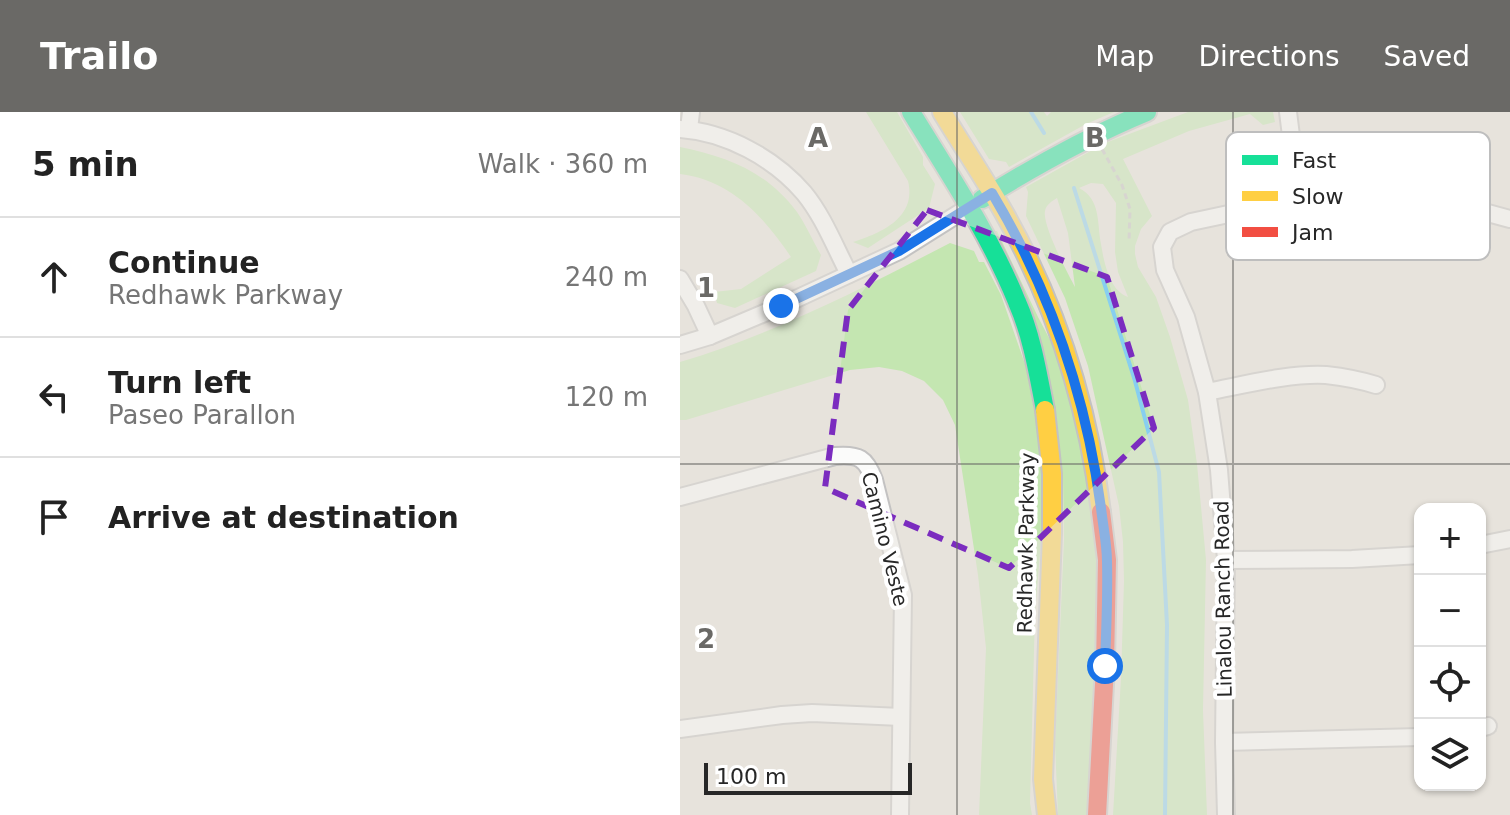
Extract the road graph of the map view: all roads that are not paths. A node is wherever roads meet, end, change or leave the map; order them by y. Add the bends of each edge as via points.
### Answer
1 (691, 112) edge
2 (911, 112) edge
3 (942, 112) edge
4 (1147, 112) edge
5 (1288, 112) edge
6 (684, 129) edge
7 (1291, 132) edge
8 (992, 193) junction
9 (969, 207) junction
10 (1490, 214) edge
11 (1226, 215) edge
12 (1510, 219) edge
13 (849, 274) junction
14 (680, 279) edge
15 (710, 336) junction
16 (680, 345) edge
17 (1376, 385) dead end
18 (1207, 392) junction
19 (680, 497) edge
20 (1510, 539) edge
21 (1486, 544) edge
22 (1414, 555) edge
23 (1226, 560) junction
24 (901, 717) junction
25 (680, 729) edge
26 (1414, 737) edge
27 (1224, 742) junction
28 (900, 815) edge
29 (1047, 815) edge
30 (1097, 815) edge
31 (1226, 815) edge

1 - 6 street
2 - 9 main road, Redhawk Parkway
3 - 8 main road
4 - 8 main road via 1087,138
5 - 7 street
6 - 13 street via 724,138 784,173 805,194
8 - 9 main road
8 - 30 main road via 1060,335 1095,464 1107,560
9 - 13 street via 899,251
9 - 29 main road, Redhawk Parkway via 1018,303 1046,413 1052,474 1043,779
10 - 12 street
11 - 18 street, Linalou Ranch Road via 1170,232 1162,247
13 - 15 street
14 - 15 street
15 - 16 street
17 - 18 street via 1323,375
18 - 23 street, Linalou Ranch Road
19 - 24 street, Camino Veste via 835,456 861,458 874,480 903,595
20 - 21 street
22 - 23 street
23 - 27 street, Linalou Ranch Road
24 - 25 street via 812,713
24 - 28 street, Camino Veste
26 - 27 street
27 - 31 street, Linalou Ranch Road

